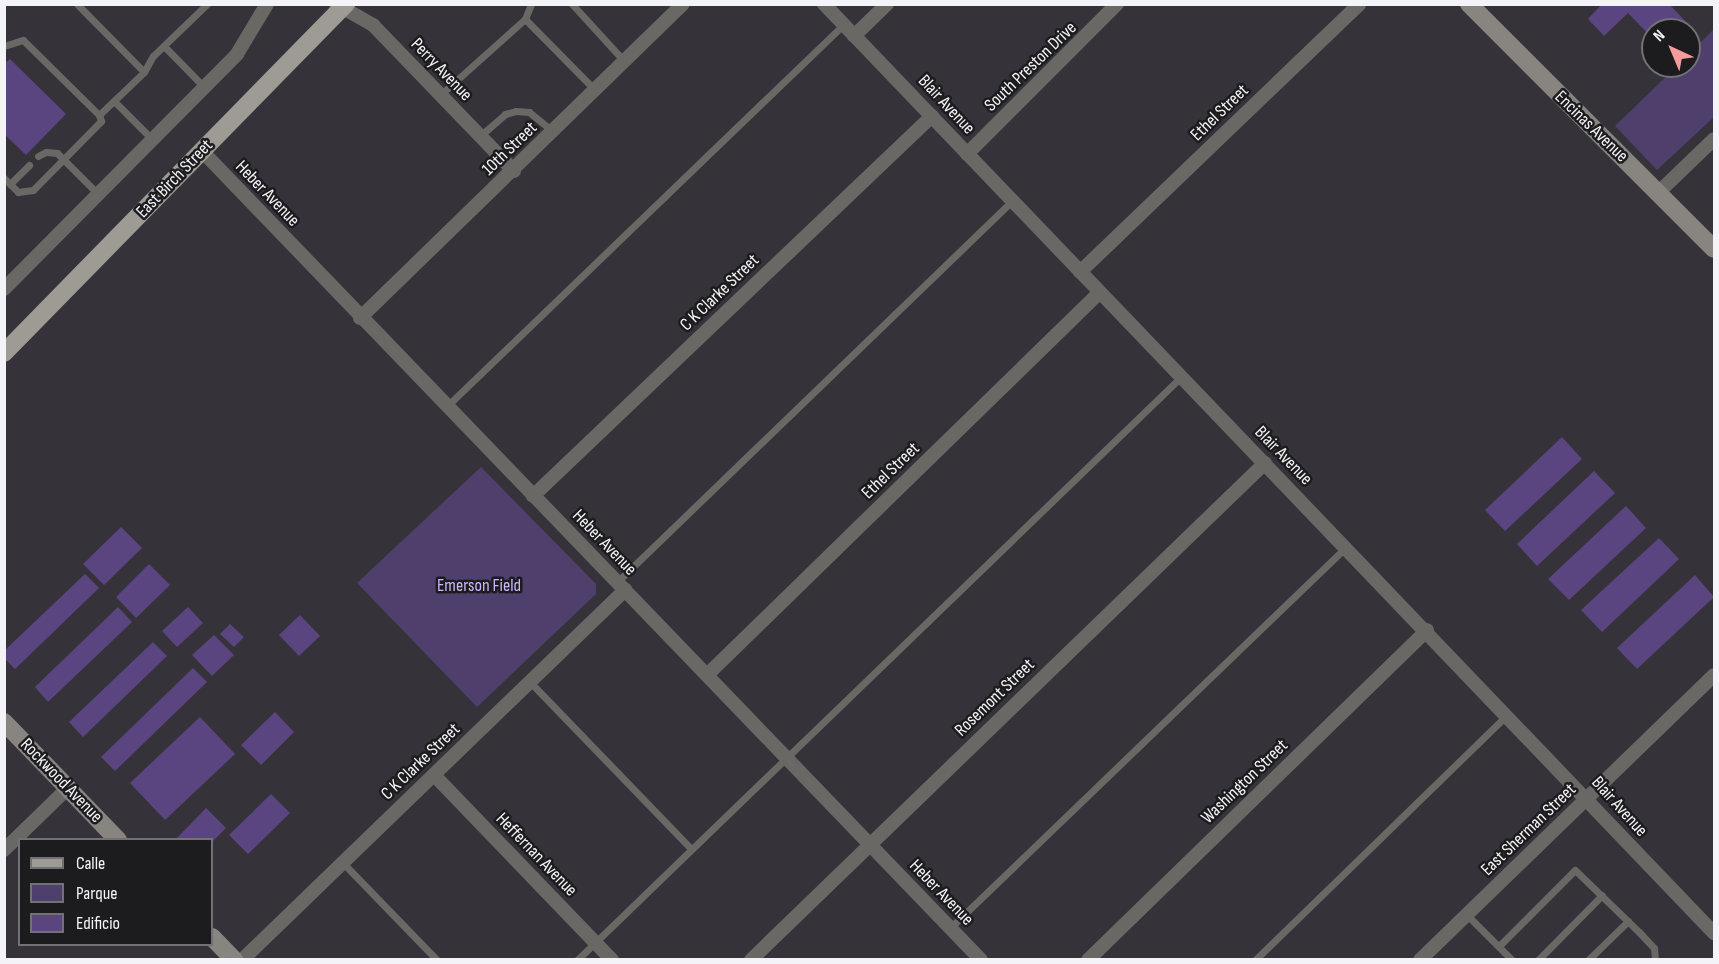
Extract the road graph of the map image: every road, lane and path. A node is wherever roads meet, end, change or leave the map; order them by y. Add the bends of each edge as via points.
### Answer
1 (77, 4) edge
2 (207, 4) edge
3 (267, 4) edge
4 (531, 4) edge
5 (572, 4) edge
6 (683, 4) edge
7 (824, 4) edge
8 (887, 4) edge
9 (1118, 4) edge
10 (1359, 4) edge
11 (1469, 4) edge
12 (341, 6) edge
13 (525, 19) junction
14 (843, 24) junction
15 (854, 36) junction
16 (4, 46) edge
17 (164, 46) junction
18 (625, 62) junction
19 (144, 72) junction
20 (204, 87) junction
21 (596, 91) junction
22 (440, 95) junction
23 (114, 101) junction
24 (99, 115) junction
25 (932, 116) junction
26 (554, 132) junction
27 (480, 136) junction
28 (1714, 139) edge
29 (152, 140) junction
30 (202, 151) junction
31 (967, 154) junction
32 (38, 156) dead end
33 (63, 159) junction
34 (29, 165) dead end
35 (514, 171) junction
36 (7, 181) edge
37 (1659, 192) junction
38 (99, 195) junction
39 (1012, 201) junction
40 (1714, 249) edge
41 (1080, 272) junction
42 (4, 289) edge
43 (1099, 292) junction
44 (360, 318) junction
45 (4, 353) edge
46 (1181, 377) junction
47 (446, 407) junction
48 (1265, 463) junction
49 (533, 496) junction
50 (1346, 547) junction
51 (621, 586) junction
52 (1427, 630) junction
53 (707, 675) junction
54 (1714, 675) edge
55 (530, 682) junction
56 (1508, 714) junction
57 (4, 722) edge
58 (786, 758) junction
59 (434, 775) junction
60 (68, 788) junction
61 (1585, 800) junction
62 (116, 838) edge
63 (869, 844) junction
64 (691, 849) junction
65 (4, 850) edge
66 (343, 863) junction
67 (1602, 895) junction
68 (1467, 915) junction
69 (1628, 921) junction
70 (950, 928) junction
71 (1714, 933) edge
72 (213, 938) edge
73 (595, 942) junction
74 (1498, 946) junction
75 (234, 960) edge
76 (242, 960) edge
77 (437, 960) edge
78 (577, 960) edge
79 (612, 960) edge
80 (751, 960) edge
81 (981, 960) edge
82 (1088, 960) edge
83 (1255, 960) edge
84 (1420, 960) edge
85 (1512, 960) edge
86 (1538, 960) edge
87 (1588, 960) edge
88 (1655, 960) edge

1 - 19 lane
2 - 17 lane
3 - 20 street via 237,54
4 - 13 lane
5 - 18 lane
6 - 18 street, 10th Street
7 - 14 street, Blair Avenue
8 - 15 street
9 - 31 street, South Preston Drive
10 - 41 street, Ethel Street
11 - 37 street, Encinas Avenue
12 - 22 street, Perry Avenue via 373,25
12 - 30 main road, East Birch Street
13 - 21 lane
13 - 22 lane
14 - 15 street, Blair Avenue
14 - 47 lane
15 - 25 street, Blair Avenue
16 - 24 lane via 24,40
17 - 19 lane
17 - 20 lane
18 - 21 street, 10th Street
19 - 23 lane
20 - 29 street
21 - 26 street, 10th Street
22 - 27 street, Perry Avenue
23 - 24 lane
23 - 29 lane
24 - 33 lane via 101,121
25 - 31 street, Blair Avenue
25 - 49 street, C K Clarke Street
26 - 27 lane via 529,112 516,111 505,114
26 - 35 street, 10th Street
27 - 35 street, Perry Avenue
28 - 37 street
29 - 38 street
30 - 44 street, Heber Avenue
30 - 45 main road, East Birch Street
31 - 39 street, Blair Avenue
32 - 33 lane via 52,151
33 - 36 lane via 29,193 18,192
33 - 38 lane
34 - 36 lane
35 - 44 street, 10th Street
37 - 40 street, Encinas Avenue
38 - 42 street
39 - 41 street, Blair Avenue
39 - 51 lane
41 - 43 street, Blair Avenue
43 - 46 street, Blair Avenue
43 - 53 street, Ethel Street
44 - 47 street, Heber Avenue
46 - 48 street, Blair Avenue
46 - 58 lane
47 - 49 street, Heber Avenue
48 - 50 street, Blair Avenue
48 - 63 street, Rosemont Street
49 - 51 street, Heber Avenue
50 - 52 street, Blair Avenue
50 - 70 lane
51 - 53 street, Heber Avenue
51 - 55 street, C K Clarke Street
52 - 56 street, Blair Avenue
52 - 82 street, Washington Street
53 - 58 street, Heber Avenue
54 - 61 street, East Sherman Street
55 - 59 street, C K Clarke Street
55 - 64 lane
56 - 61 street, Blair Avenue via 1575,783
56 - 83 lane
57 - 60 street, Rockwood Avenue
58 - 63 street, Heber Avenue
58 - 64 lane
59 - 66 street, C K Clarke Street
59 - 73 street, Heffernan Avenue
60 - 62 street, Rockwood Avenue
60 - 65 street
61 - 68 street, East Sherman Street
61 - 71 street, Blair Avenue
63 - 70 street, Heber Avenue
63 - 80 street, Rosemont Street
64 - 73 lane
66 - 76 street, C K Clarke Street
66 - 77 lane
67 - 69 lane
67 - 74 lane via 1575,870
67 - 86 lane
68 - 74 lane
68 - 84 street, East Sherman Street
69 - 87 lane
69 - 88 lane via 1654,948
70 - 81 street, Heber Avenue
72 - 75 street
73 - 78 lane
73 - 79 street, Heffernan Avenue
74 - 85 lane

